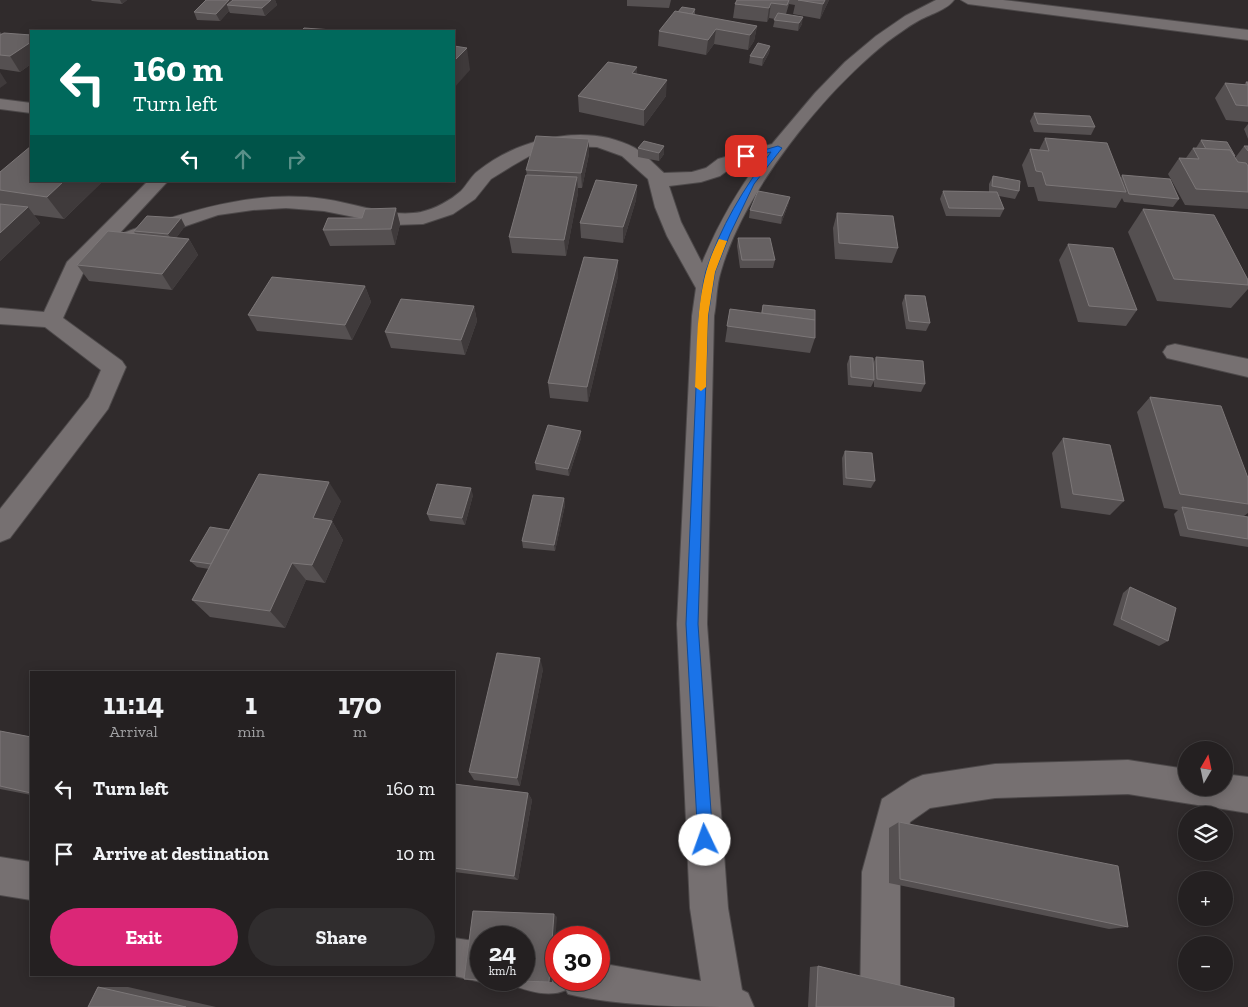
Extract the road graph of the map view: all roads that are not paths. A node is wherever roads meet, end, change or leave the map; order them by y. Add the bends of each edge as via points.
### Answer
1 (947, 0) edge
2 (968, 0) edge
3 (1005, 0) edge
4 (1031, 8) junction
5 (913, 10) edge
6 (1248, 35) edge
7 (0, 104) edge
8 (30, 108) edge
9 (778, 148) junction
10 (657, 177) junction
11 (158, 182) edge
12 (75, 267) junction
13 (708, 290) junction
14 (0, 316) edge
15 (50, 320) junction
16 (1175, 352) dead end
17 (1248, 368) edge
18 (0, 530) edge
19 (1178, 785) edge
20 (1233, 793) edge
21 (1248, 795) edge
22 (0, 876) edge
23 (30, 881) edge
24 (455, 957) edge
25 (470, 960) edge
26 (610, 985) edge
27 (728, 1007) edge
28 (880, 1007) edge

1 - 5 street
2 - 4 street
3 - 4 street
4 - 6 street
5 - 9 street via 840,77
7 - 8 street
9 - 10 street via 725,163 714,172 694,178 667,180
9 - 13 street via 751,184 726,234 710,272
10 - 12 street via 629,152 599,142 560,141 527,150 505,162 484,175 468,195 446,210 424,218 394,220 324,205 252,204 216,210 129,238
10 - 13 street via 662,202 674,230
11 - 12 street
12 - 15 street
13 - 27 street via 703,316 692,624 710,908
14 - 15 street
15 - 18 street via 114,367 99,402
16 - 17 street
19 - 28 street via 1128,777 995,781 923,792 895,812 881,872
20 - 21 street
22 - 23 street
24 - 25 street
26 - 27 street

